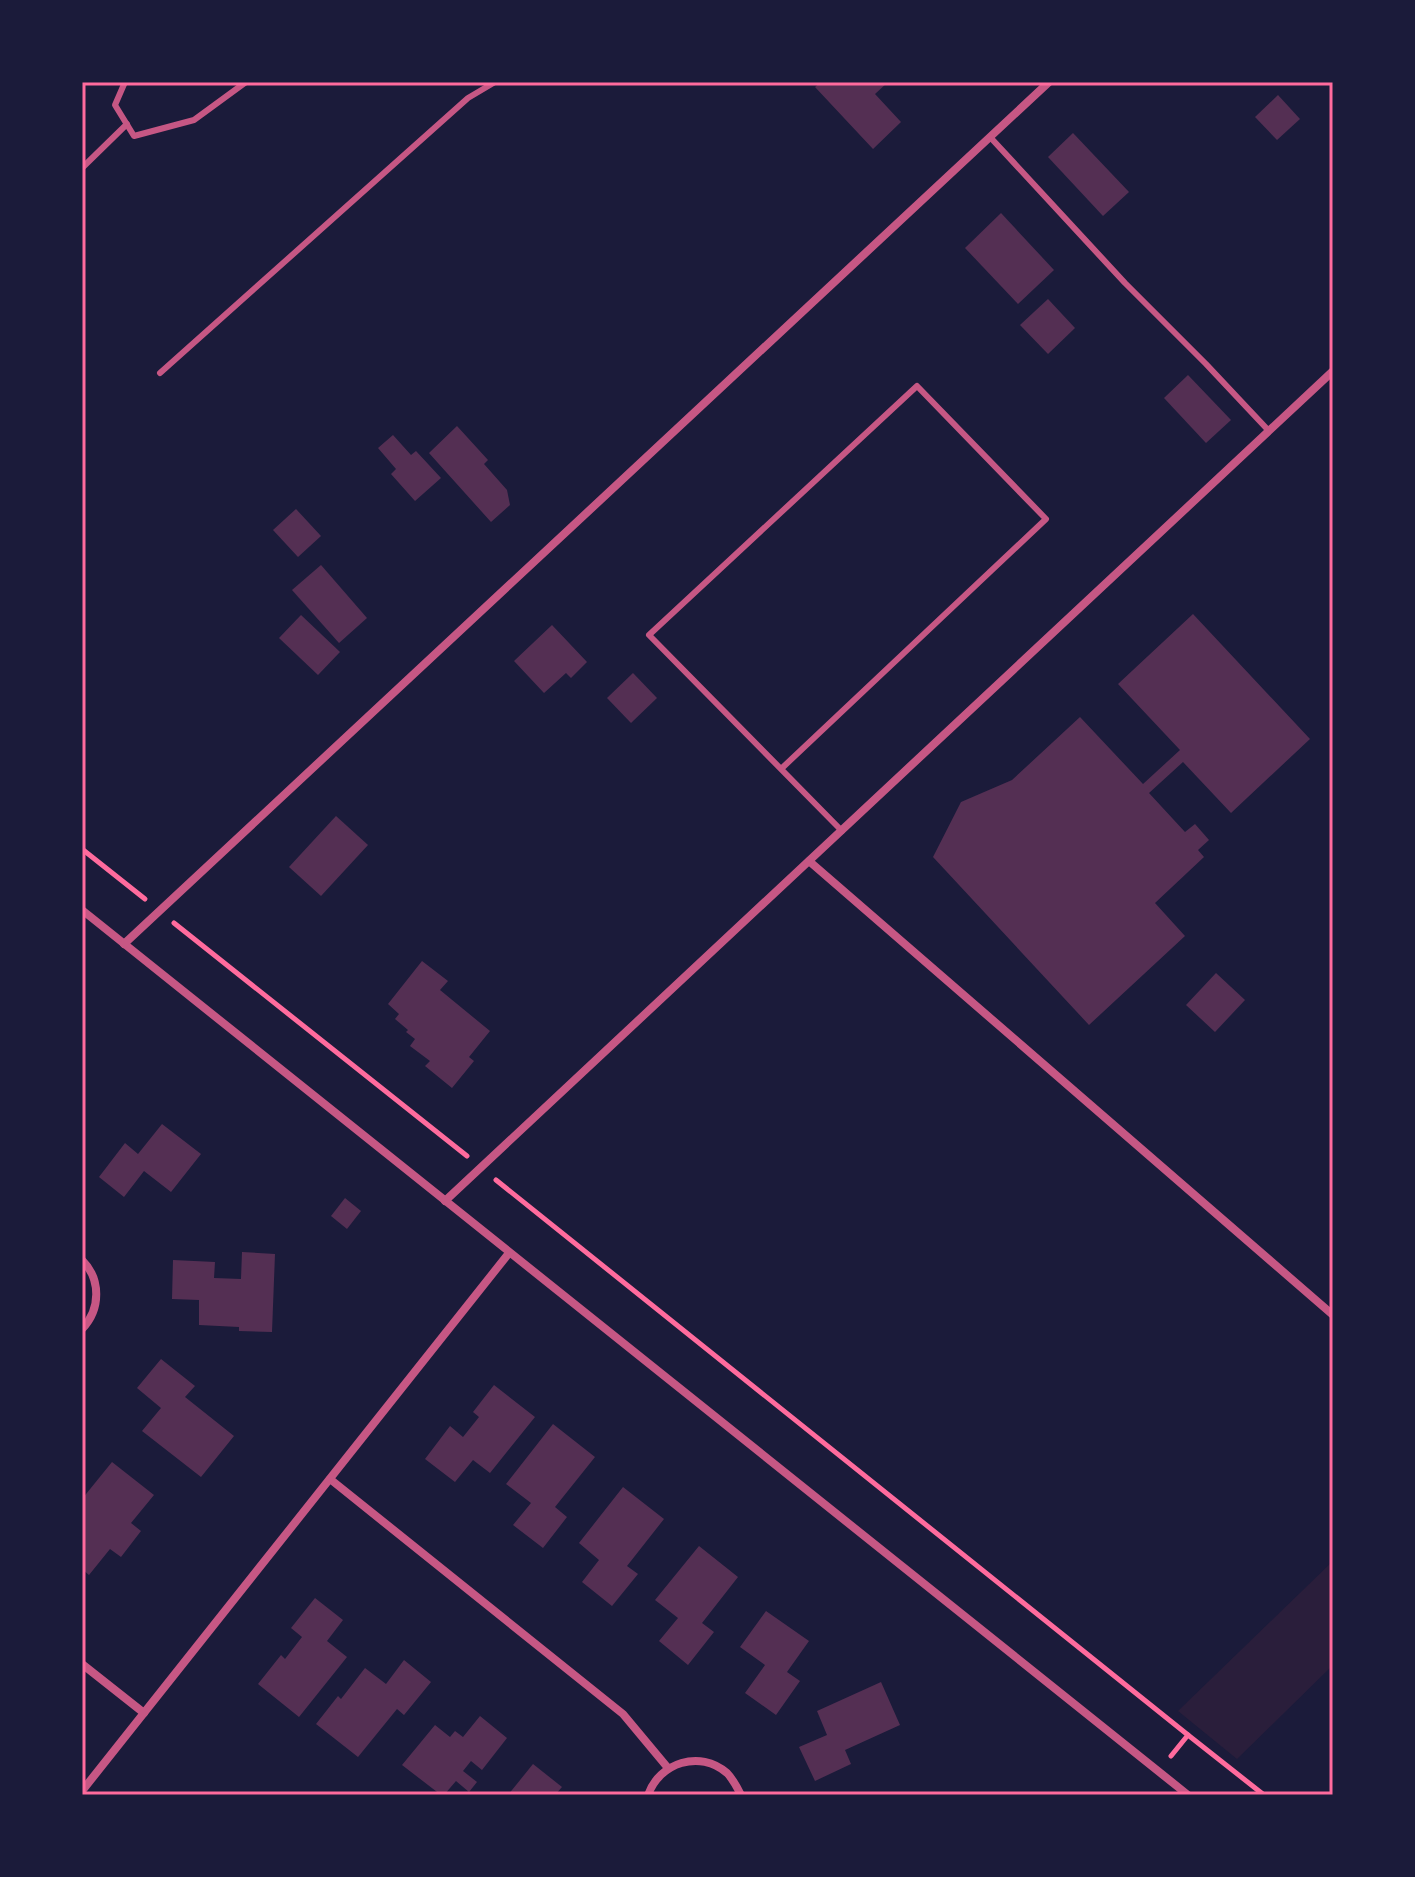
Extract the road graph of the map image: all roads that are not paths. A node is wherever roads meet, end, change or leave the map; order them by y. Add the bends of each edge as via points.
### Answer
1 (125, 82) edge
2 (246, 82) edge
3 (495, 82) edge
4 (1049, 82) edge
5 (127, 124) junction
6 (990, 137) junction
7 (82, 168) edge
8 (1333, 371) edge
9 (160, 373) dead end
10 (1269, 431) junction
11 (781, 769) junction
12 (842, 831) junction
13 (809, 861) junction
14 (82, 910) edge
15 (124, 944) junction
16 (445, 1201) junction
17 (509, 1253) junction
18 (82, 1260) edge
19 (1333, 1315) edge
20 (82, 1329) edge
21 (330, 1479) junction
22 (82, 1664) edge
23 (144, 1713) junction
24 (668, 1768) junction
25 (82, 1791) edge
26 (648, 1795) edge
27 (741, 1795) edge
28 (1188, 1795) edge

1 - 5 lane via 115,105
2 - 5 lane via 194,120 134,136
3 - 9 lane via 468,98
4 - 6 street
5 - 7 lane
6 - 10 lane
6 - 15 street
8 - 10 street
10 - 12 street
11 - 11 lane via 649,635 917,386 1046,519
11 - 12 lane
12 - 13 street
13 - 16 street
13 - 19 street
14 - 15 street
15 - 16 street
16 - 17 street
17 - 21 street
17 - 28 street
18 - 20 street via 97,1289 93,1313
21 - 23 street
21 - 24 street via 623,1714
22 - 23 street
23 - 25 street
24 - 26 street
24 - 27 street via 692,1761 717,1766

